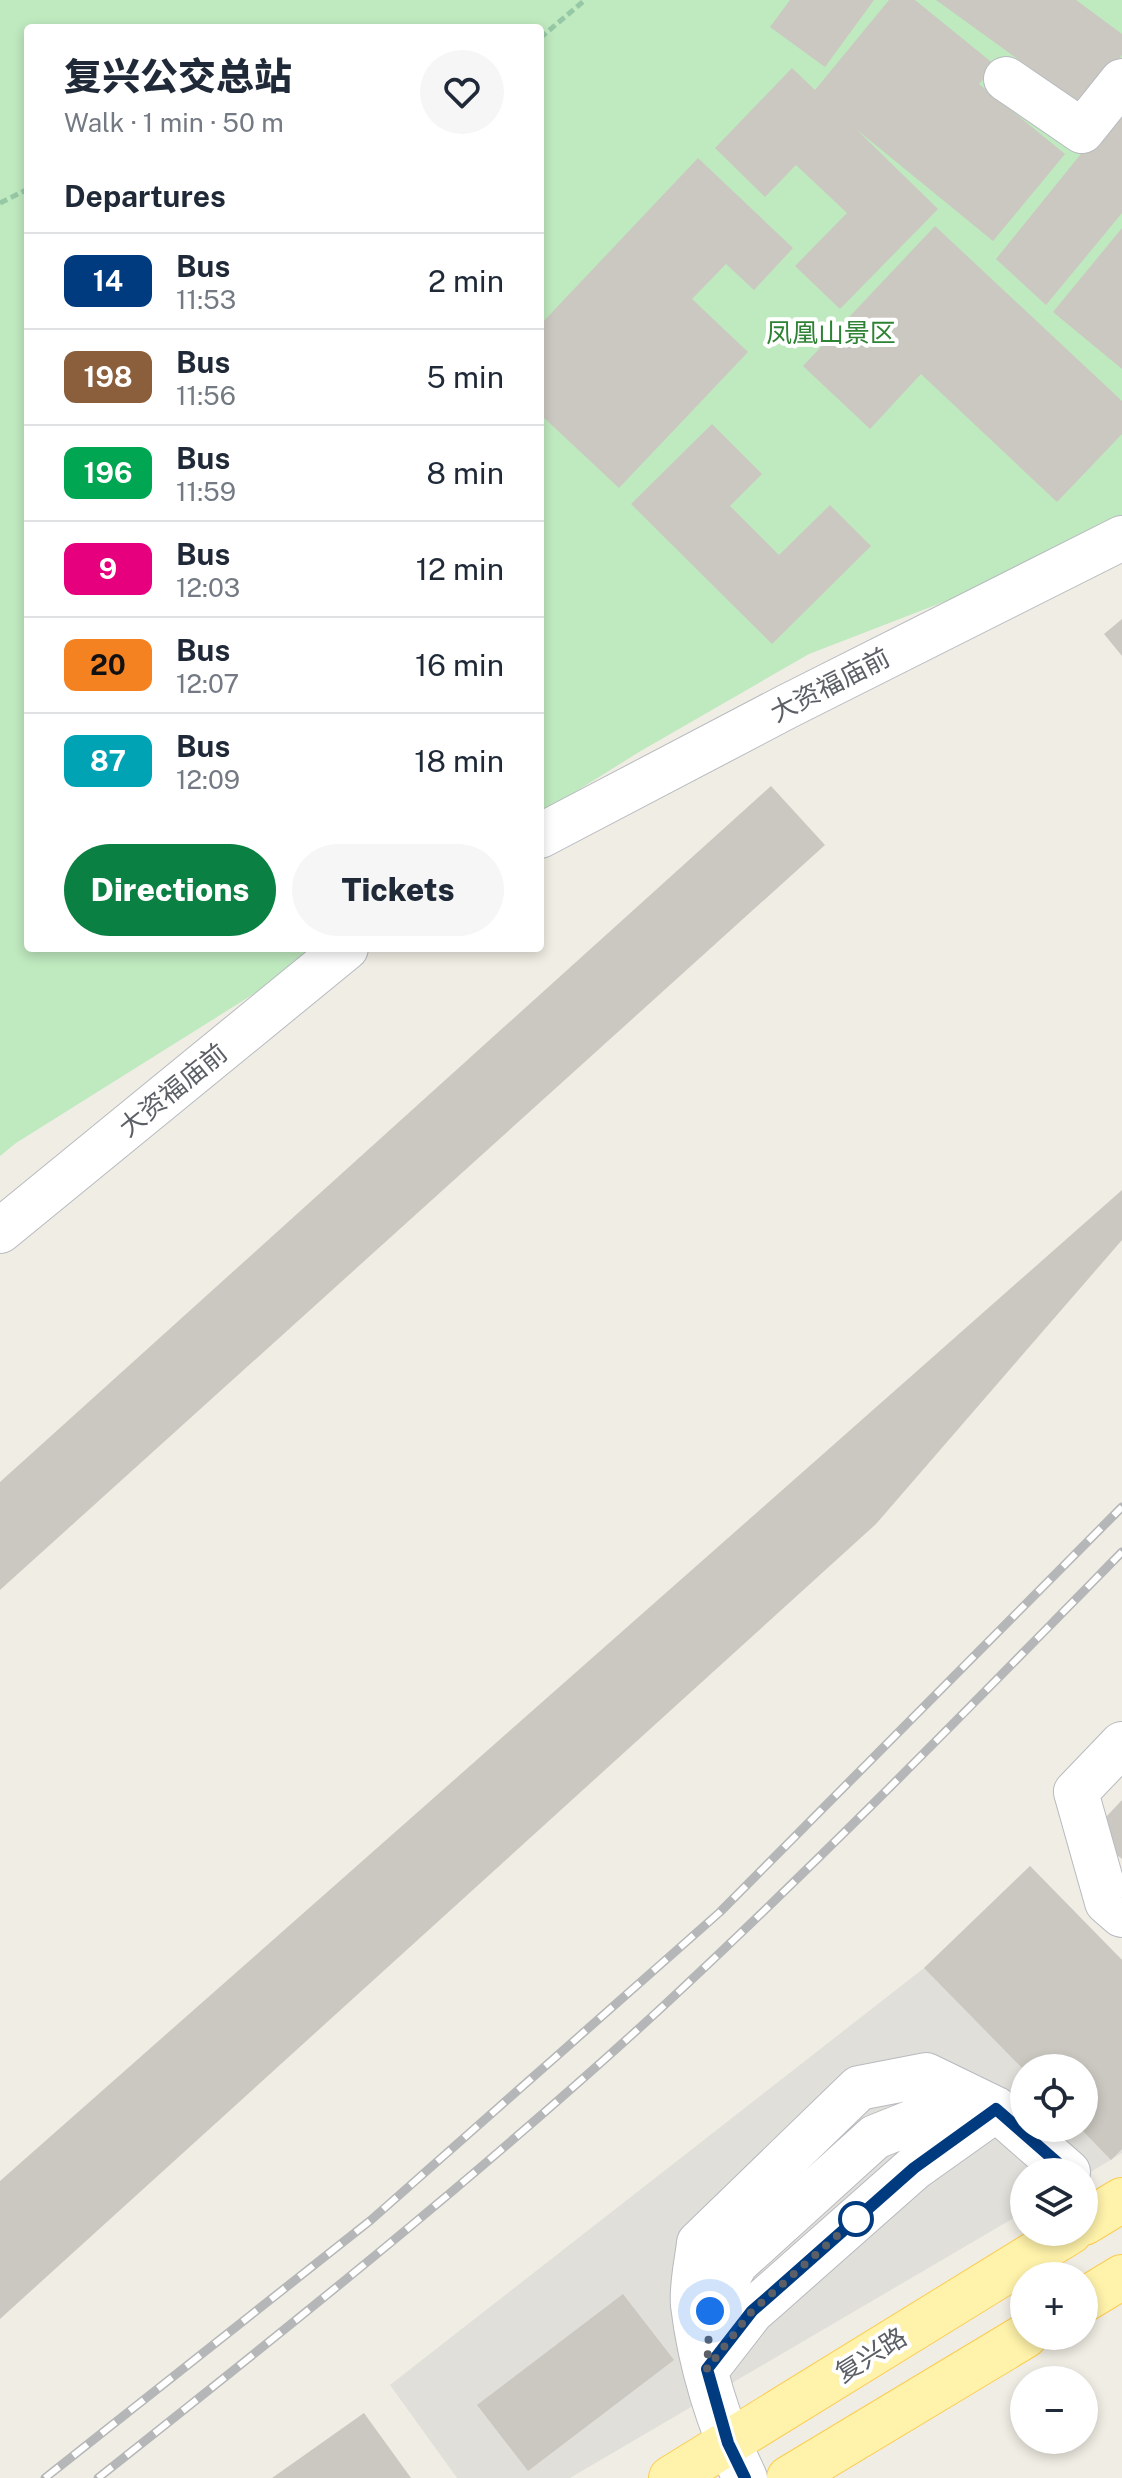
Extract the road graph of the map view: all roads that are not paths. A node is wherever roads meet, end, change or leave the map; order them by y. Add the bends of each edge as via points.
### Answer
1 (1006, 79) dead end
2 (1122, 81) edge
3 (1122, 538) edge
4 (544, 834) edge
5 (341, 952) edge
6 (0, 1231) edge
7 (1122, 1744) edge
8 (1122, 1915) edge
9 (996, 2109) junction
10 (1052, 2158) edge
11 (1050, 2246) edge
12 (1122, 2277) edge
13 (1098, 2292) edge
14 (1010, 2345) edge
15 (707, 2369) junction
16 (737, 2461) edge
17 (671, 2478) edge
18 (789, 2478) edge

1 - 2 street via 1082,131
3 - 4 street, 大资福庙前
5 - 6 street, 大资福庙前
7 - 8 street via 1076,1792 1107,1902
9 - 10 street
9 - 15 street via 914,2168 760,2304
9 - 15 street via 926,2075 859,2088 699,2243 693,2303
11 - 16 main road, 复兴路
12 - 13 main road
14 - 18 main road
15 - 16 street
16 - 17 main road, 复兴路

